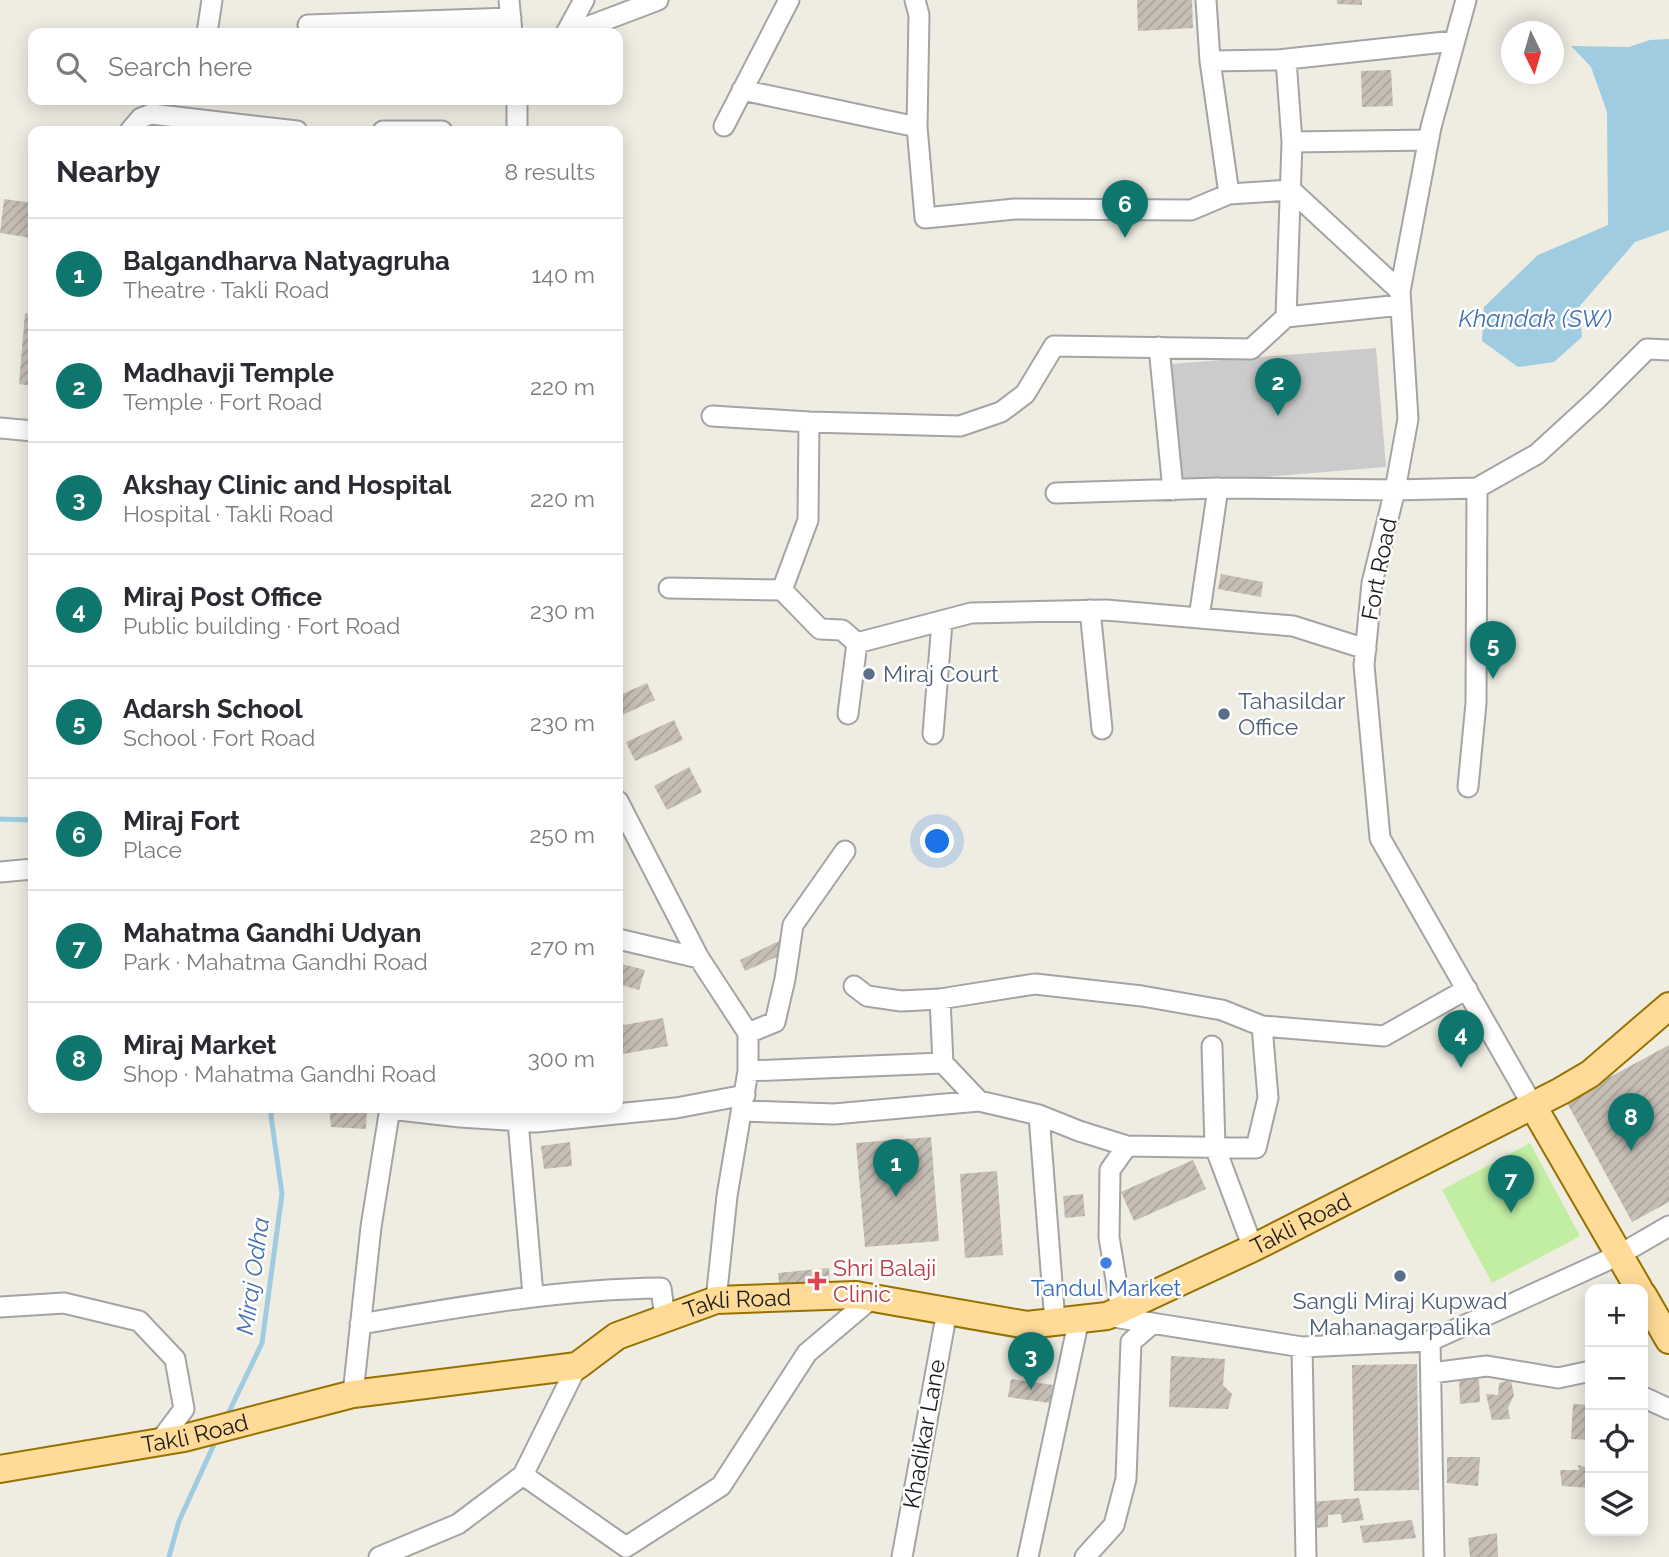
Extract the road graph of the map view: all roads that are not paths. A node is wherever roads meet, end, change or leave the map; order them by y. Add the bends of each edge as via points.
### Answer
1 (212, 0) edge
2 (584, 0) edge
3 (658, 0) edge
4 (789, 0) edge
5 (915, 0) edge
6 (1206, 0) edge
7 (1466, 0) edge
8 (510, 17) edge
9 (308, 25) dead end
10 (208, 28) edge
11 (571, 28) edge
12 (582, 28) edge
13 (1454, 41) junction
14 (1286, 60) junction
15 (1210, 61) junction
16 (742, 90) junction
17 (517, 105) edge
18 (198, 110) edge
19 (134, 126) edge
20 (273, 126) edge
21 (517, 126) edge
22 (724, 126) dead end
23 (917, 127) junction
24 (1428, 140) junction
25 (1292, 142) junction
26 (1291, 190) junction
27 (1229, 194) junction
28 (1400, 298) junction
29 (1286, 317) junction
30 (1159, 347) junction
31 (1669, 350) edge
32 (712, 416) dead end
33 (809, 422) junction
34 (0, 428) edge
35 (28, 431) edge
36 (1218, 488) junction
37 (1477, 488) junction
38 (1173, 490) junction
39 (1395, 490) junction
40 (1056, 493) dead end
41 (669, 588) dead end
42 (782, 590) junction
43 (1090, 610) junction
44 (1199, 618) junction
45 (942, 622) junction
46 (857, 643) junction
47 (1366, 649) junction
48 (848, 714) dead end
49 (1102, 729) dead end
50 (933, 734) dead end
51 (1468, 787) dead end
52 (623, 811) edge
53 (845, 851) dead end
54 (28, 869) edge
55 (0, 872) edge
56 (623, 940) edge
57 (699, 958) junction
58 (854, 986) dead end
59 (1467, 989) junction
60 (940, 999) junction
61 (1669, 1006) edge
62 (1262, 1026) junction
63 (748, 1033) junction
64 (1212, 1045) dead end
65 (943, 1063) junction
66 (748, 1071) junction
67 (979, 1101) junction
68 (744, 1103) junction
69 (1533, 1105) junction
70 (389, 1113) edge
71 (498, 1113) edge
72 (519, 1114) edge
73 (1039, 1115) junction
74 (1127, 1146) junction
75 (1215, 1147) junction
76 (1669, 1226) edge
77 (1253, 1248) junction
78 (1619, 1255) junction
79 (1636, 1284) edge
80 (533, 1295) junction
81 (872, 1298) junction
82 (716, 1300) junction
83 (1648, 1304) edge
84 (0, 1307) edge
85 (947, 1311) junction
86 (1114, 1313) junction
87 (666, 1318) junction
88 (1067, 1321) junction
89 (1153, 1323) junction
90 (360, 1324) junction
91 (1669, 1340) edge
92 (1430, 1341) junction
93 (1302, 1347) junction
94 (577, 1366) junction
95 (1585, 1372) edge
96 (1431, 1373) junction
97 (353, 1394) junction
98 (1648, 1399) edge
99 (1669, 1409) edge
100 (172, 1439) junction
101 (0, 1469) edge
102 (523, 1475) junction
103 (622, 1552) edge
104 (379, 1557) edge
105 (902, 1557) edge
106 (1028, 1557) edge
107 (1084, 1557) edge
108 (1306, 1557) edge
109 (1433, 1557) edge

1 - 10 street
2 - 11 street
3 - 12 street
4 - 16 street
5 - 23 street via 919,15
6 - 15 street
7 - 13 street, Fort Road
8 - 9 street
13 - 14 street
13 - 24 street, Fort Road
14 - 15 street
14 - 25 street
15 - 27 street
16 - 22 street
16 - 23 street
17 - 21 street
18 - 19 street via 151,114
18 - 20 street
23 - 27 street via 925,218 1015,209 1191,210
24 - 25 street
24 - 28 street, Fort Road
25 - 26 street
26 - 27 street
26 - 28 street
26 - 29 street
28 - 29 street
28 - 39 street, Fort Road via 1408,419
29 - 30 street via 1251,349
30 - 33 street via 1054,346 1025,394 1002,412 960,426
30 - 38 street
31 - 37 street via 1647,349 1537,454
32 - 33 street
33 - 42 street via 808,520
34 - 35 street
36 - 38 street
36 - 39 street
36 - 44 street
37 - 39 street
37 - 51 street via 1476,703
38 - 40 street
39 - 47 street, Fort Road via 1371,583
41 - 42 street
42 - 46 street via 820,629 842,630
43 - 44 street
43 - 45 street via 971,613
43 - 49 street
44 - 47 street via 1293,626
45 - 46 street
45 - 50 street
46 - 48 street
47 - 59 street, Fort Road via 1380,838
52 - 57 street
53 - 63 street via 793,925 775,1022
54 - 55 street
56 - 57 street
57 - 63 street
58 - 60 street via 867,996 901,1001
59 - 62 street via 1384,1036
59 - 69 street, Fort Road
60 - 62 street via 1035,984 1222,1010
60 - 65 street
61 - 69 main road, Takli Road via 1590,1074
62 - 75 street via 1268,1098 1256,1148
63 - 66 street
64 - 75 street
65 - 66 street
65 - 67 street
66 - 68 street
67 - 68 street via 834,1114
67 - 73 street
68 - 72 street via 536,1122
68 - 82 street via 727,1196
69 - 77 main road, Takli Road
69 - 78 main road
70 - 90 street
71 - 72 street
72 - 80 street
73 - 74 street
73 - 88 street
74 - 75 street
74 - 86 street via 1110,1170
75 - 77 street
76 - 78 street
77 - 86 main road, Takli Road
78 - 79 main road
78 - 92 street
80 - 87 street via 661,1288
80 - 90 street
81 - 82 main road, Takli Road
81 - 85 main road, Takli Road
81 - 103 street via 807,1353 721,1486
82 - 87 main road, Takli Road
83 - 91 main road
84 - 100 street via 64,1303 139,1321 175,1359 184,1409
85 - 88 main road, Takli Road via 1027,1325
85 - 105 street, Khadikar Lane
86 - 88 main road, Takli Road
86 - 89 street
87 - 94 main road, Takli Road via 617,1336
88 - 106 street
89 - 93 street
89 - 107 street via 1131,1342 1126,1479 1114,1525
90 - 97 street
92 - 93 street
92 - 96 street
93 - 108 street
94 - 97 main road, Takli Road
94 - 102 street
95 - 96 street via 1558,1378 1487,1366
96 - 109 street
97 - 100 main road, Takli Road
98 - 99 street
100 - 101 main road, Takli Road
102 - 103 street
102 - 104 street via 458,1524

